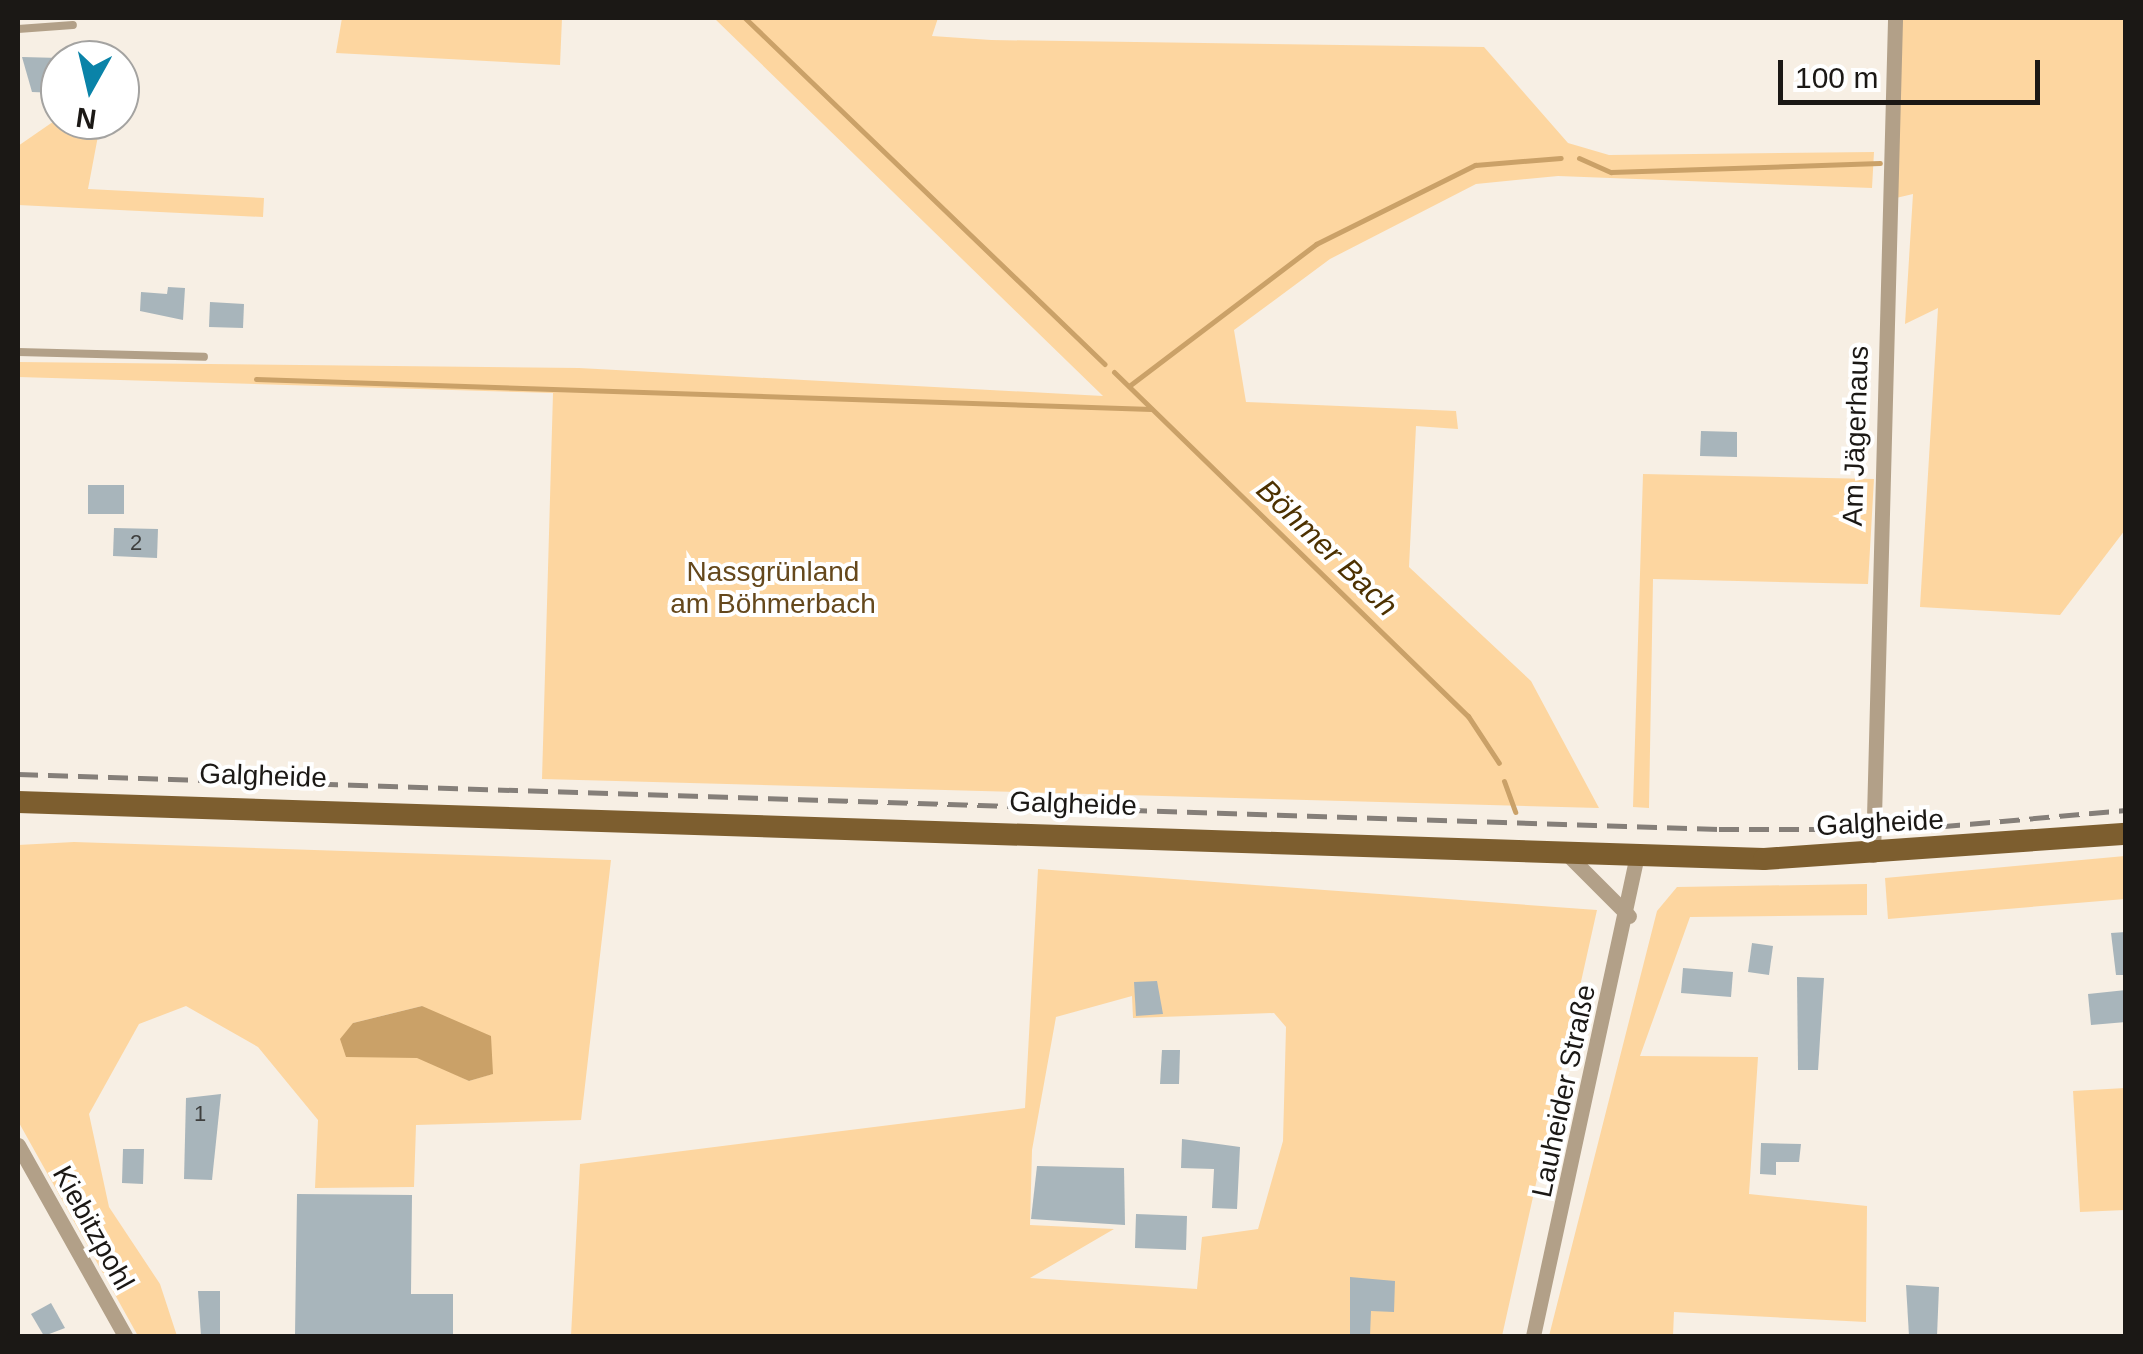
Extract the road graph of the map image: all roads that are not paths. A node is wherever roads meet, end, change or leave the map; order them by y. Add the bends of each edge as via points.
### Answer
1 (1895, 18) edge
2 (73, 24) dead end
3 (18, 29) edge
4 (18, 352) edge
5 (204, 357) dead end
6 (18, 802) edge
7 (2126, 834) edge
8 (1566, 853) junction
9 (1637, 855) junction
10 (1874, 856) junction
11 (1629, 916) junction
12 (18, 1145) edge
13 (125, 1336) edge
14 (1533, 1336) edge

1 - 10 street, Am Jägerhaus
2 - 3 lane
4 - 5 lane
6 - 8 main road, Galgheide
7 - 10 main road, Galgheide
8 - 9 main road, Galgheide
8 - 11 street
9 - 10 main road, Galgheide
9 - 11 street, Lauheider Straße
11 - 14 street, Lauheider Straße
12 - 13 street, Kiebitzpohl

